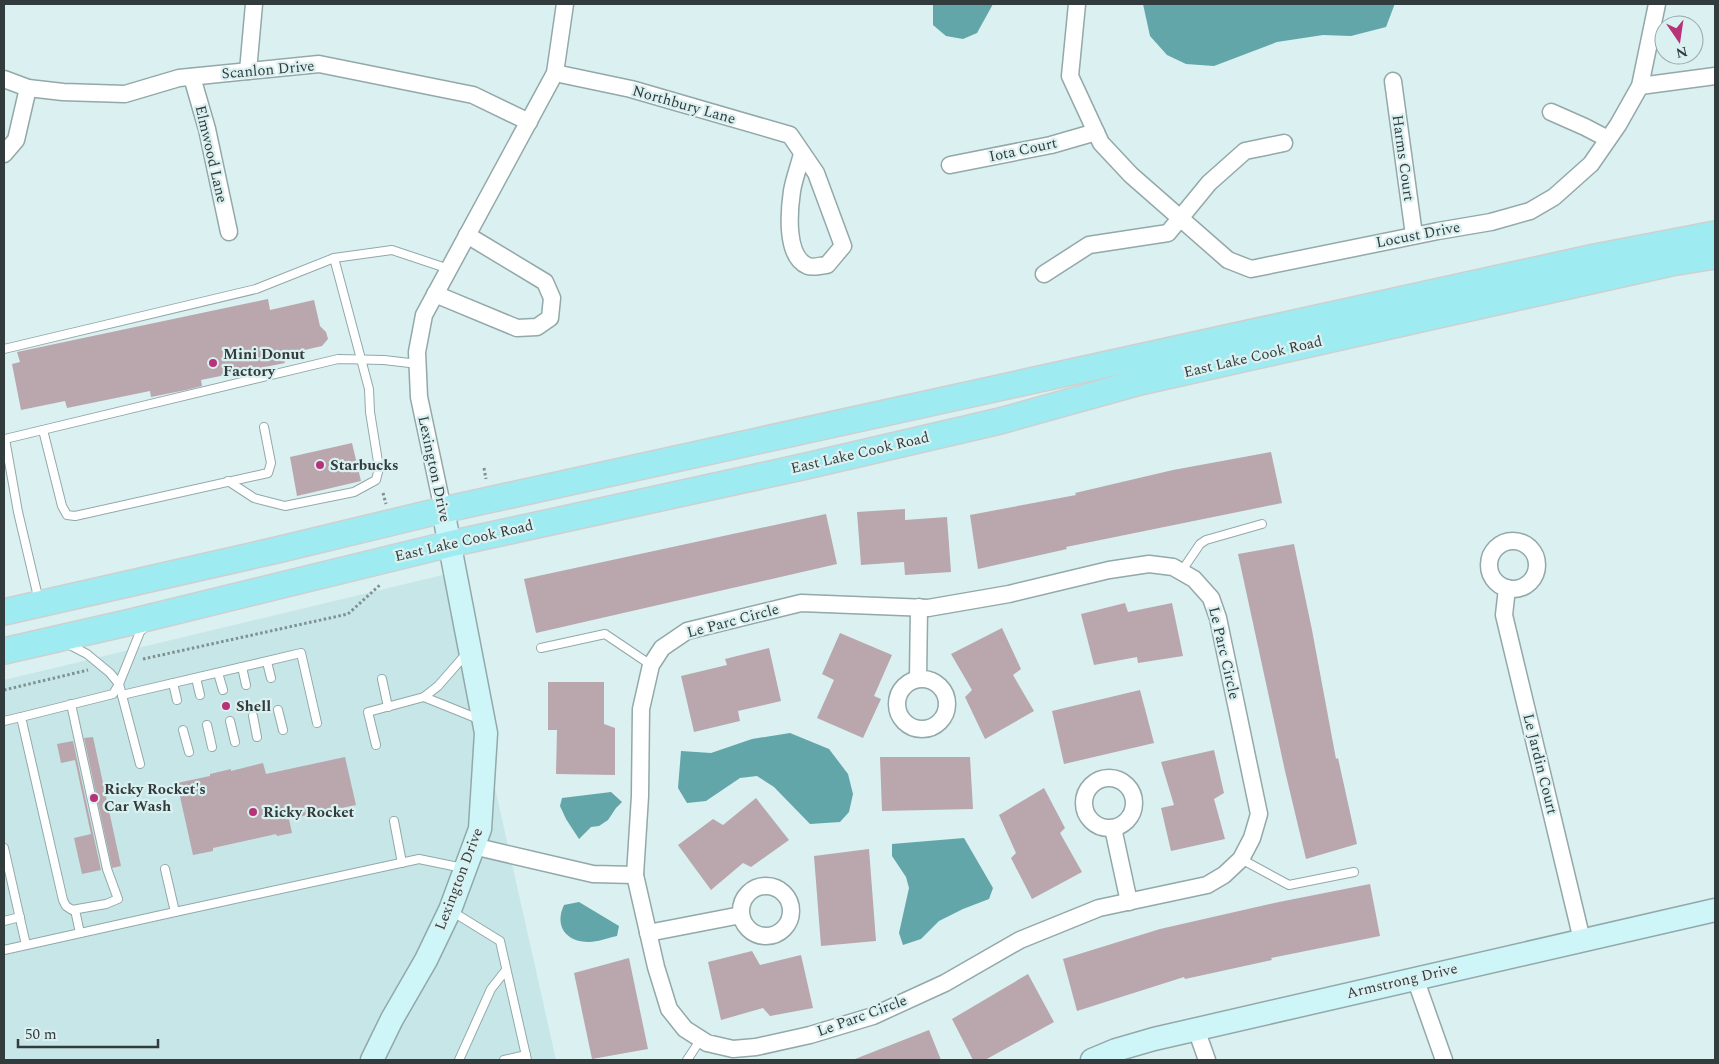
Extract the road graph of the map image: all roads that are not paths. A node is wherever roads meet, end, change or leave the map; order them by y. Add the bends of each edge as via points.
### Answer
1 (254, 4) edge
2 (565, 4) edge
3 (1077, 4) edge
4 (1657, 4) edge
5 (248, 71) junction
6 (554, 73) junction
7 (1715, 76) edge
8 (192, 77) junction
9 (4, 79) edge
10 (1392, 80) dead end
11 (1640, 86) junction
12 (28, 88) junction
13 (1551, 112) dead end
14 (529, 122) junction
15 (1099, 138) junction
16 (1608, 139) junction
17 (1284, 143) dead end
18 (4, 154) edge
19 (802, 154) junction
20 (950, 165) dead end
21 (1180, 218) junction
22 (228, 232) dead end
23 (1715, 234) edge
24 (467, 235) junction
25 (1414, 235) junction
26 (1715, 256) edge
27 (334, 258) junction
28 (449, 269) junction
29 (1044, 274) dead end
30 (435, 294) junction
31 (4, 350) edge
32 (361, 360) junction
33 (418, 364) junction
34 (264, 427) dead end
35 (43, 430) junction
36 (4, 438) edge
37 (228, 481) junction
38 (443, 510) junction
39 (1262, 524) dead end
40 (450, 544) junction
41 (1181, 572) junction
42 (1507, 588) dead end
43 (39, 604) junction
44 (919, 607) junction
45 (4, 612) edge
46 (156, 616) junction
47 (57, 639) junction
48 (541, 648) dead end
49 (471, 649) junction
50 (4, 651) edge
51 (267, 662) junction
52 (651, 665) junction
53 (242, 668) junction
54 (218, 673) junction
55 (196, 678) junction
56 (271, 678) dead end
57 (918, 679) dead end
58 (382, 680) dead end
59 (173, 683) junction
60 (119, 684) junction
61 (246, 686) dead end
62 (223, 690) dead end
63 (122, 695) junction
64 (200, 695) dead end
65 (424, 698) junction
66 (177, 700) dead end
67 (71, 704) junction
68 (388, 707) junction
69 (278, 710) dead end
70 (253, 716) dead end
71 (21, 717) junction
72 (4, 721) edge
73 (230, 721) dead end
74 (484, 721) junction
75 (317, 722) dead end
76 (207, 725) dead end
77 (183, 730) dead end
78 (283, 730) dead end
79 (258, 737) dead end
80 (235, 742) dead end
81 (376, 745) dead end
82 (212, 747) dead end
83 (189, 752) dead end
84 (140, 764) dead end
85 (394, 821) dead end
86 (1113, 828) dead end
87 (473, 846) junction
88 (4, 848) edge
89 (1241, 859) junction
90 (402, 862) junction
91 (465, 868) junction
92 (165, 869) dead end
93 (1354, 872) dead end
94 (635, 875) junction
95 (1130, 902) junction
96 (75, 910) junction
97 (450, 910) junction
98 (1715, 910) edge
99 (175, 912) junction
100 (740, 915) dead end
101 (20, 917) junction
102 (4, 920) edge
103 (648, 932) junction
104 (80, 933) junction
105 (1582, 940) junction
106 (26, 945) junction
107 (4, 950) edge
108 (506, 970) junction
109 (1415, 978) junction
110 (1196, 1029) junction
111 (701, 1039) junction
112 (526, 1058) edge
113 (372, 1060) edge
114 (459, 1060) edge
115 (504, 1060) edge
116 (687, 1060) edge
117 (1092, 1060) edge
118 (1206, 1060) edge
119 (1444, 1060) edge

1 - 5 street
2 - 6 street, Lexington Drive
3 - 15 street, Locust Drive via 1070,76
4 - 11 street, Locust Drive
5 - 8 street, Scanlon Drive
5 - 14 street, Scanlon Drive via 319,64 473,95
6 - 14 street, Lexington Drive
6 - 19 street, Northbury Lane via 631,89 790,135
7 - 11 street
8 - 12 street, Scanlon Drive via 125,94
8 - 22 street, Elmwood Lane via 207,129
9 - 12 street, Scanlon Drive
10 - 25 street, Harms Court
11 - 16 street, Locust Drive
12 - 18 street via 16,140
13 - 16 street
14 - 24 street, Lexington Drive
15 - 20 street, Iota Court
15 - 21 street, Locust Drive via 1131,175
16 - 25 street, Locust Drive via 1591,164 1554,197 1530,211 1491,222
17 - 21 street via 1245,151 1209,183
19 - 19 street, Northbury Lane via 792,191 790,227 794,250 800,261 810,267 827,264 843,246 816,173
21 - 25 street, Locust Drive via 1228,260 1251,269
21 - 29 street via 1168,233 1090,245
23 - 38 main road, East Lake Cook Road via 1595,257
24 - 28 street, Lexington Drive
24 - 30 street via 546,282 552,298 550,318 537,327 517,328
26 - 40 main road, East Lake Cook Road via 1671,263 1140,382 1000,421
27 - 28 lane via 392,250
27 - 31 lane via 256,290
27 - 32 lane
28 - 30 street, Lexington Drive
30 - 33 street, Lexington Drive via 424,315
32 - 33 lane
32 - 35 lane via 338,359
32 - 37 lane via 369,389 379,468 376,480 354,492 285,506 254,498
33 - 38 street, Lexington Drive via 419,397
34 - 37 lane via 271,463 268,473
35 - 36 lane
35 - 37 lane via 67,515 75,516
36 - 43 lane
38 - 40 street, Lexington Drive
38 - 43 main road, East Lake Cook Road
39 - 41 lane via 1206,540
40 - 46 main road, East Lake Cook Road
40 - 49 street, Lexington Drive
41 - 44 street, Le Parc Circle via 1173,567 1149,564 1109,570 1010,594
41 - 89 street, Le Parc Circle via 1194,579 1211,598 1218,618 1259,814
42 - 105 street, Le Jardin Court via 1504,615
43 - 45 main road, East Lake Cook Road
44 - 52 street, Le Parc Circle via 801,604 687,631 662,648
44 - 57 street
46 - 47 main road, East Lake Cook Road
46 - 60 lane via 140,632
47 - 50 main road, East Lake Cook Road
47 - 60 lane via 87,654
48 - 52 lane via 606,634
49 - 65 lane
49 - 74 street, Lexington Drive
51 - 53 lane
51 - 56 lane
51 - 75 lane via 301,654
52 - 94 street, Le Parc Circle via 641,709
53 - 54 lane
53 - 61 lane
54 - 55 lane
54 - 62 lane
55 - 59 lane
55 - 64 lane
58 - 68 lane
59 - 63 lane
59 - 66 lane
60 - 63 lane
60 - 67 lane via 113,694
63 - 84 lane
65 - 68 lane
65 - 74 lane
67 - 71 lane
67 - 96 lane via 107,869 118,899
68 - 81 lane via 368,712
69 - 78 lane
70 - 79 lane
71 - 72 lane
71 - 96 lane via 63,900 66,906
73 - 80 lane
74 - 87 street, Lexington Drive via 480,829
76 - 82 lane
77 - 83 lane
85 - 90 lane
86 - 95 street
87 - 91 street, Lexington Drive
87 - 94 street via 593,874
88 - 101 lane
89 - 93 lane via 1289,885
89 - 95 street, Le Parc Circle via 1207,885
90 - 91 lane via 419,859
90 - 99 lane
91 - 97 street, Lexington Drive
92 - 99 lane
94 - 103 street, Le Parc Circle
95 - 111 street, Le Parc Circle via 1100,908 1020,940 945,983 872,1016 756,1047 733,1048
96 - 104 lane
97 - 108 lane via 500,940
97 - 113 street, Lexington Drive
98 - 105 street, Armstrong Drive
99 - 104 lane
100 - 103 street
101 - 102 lane
101 - 106 lane
103 - 111 street, Le Parc Circle via 669,1009 685,1029
104 - 106 lane
105 - 109 street, Armstrong Drive
106 - 107 lane
108 - 112 lane
108 - 114 lane via 491,989
109 - 110 street, Armstrong Drive
109 - 119 street
110 - 117 street, Armstrong Drive via 1135,1044
110 - 118 street
111 - 116 lane
112 - 115 lane

